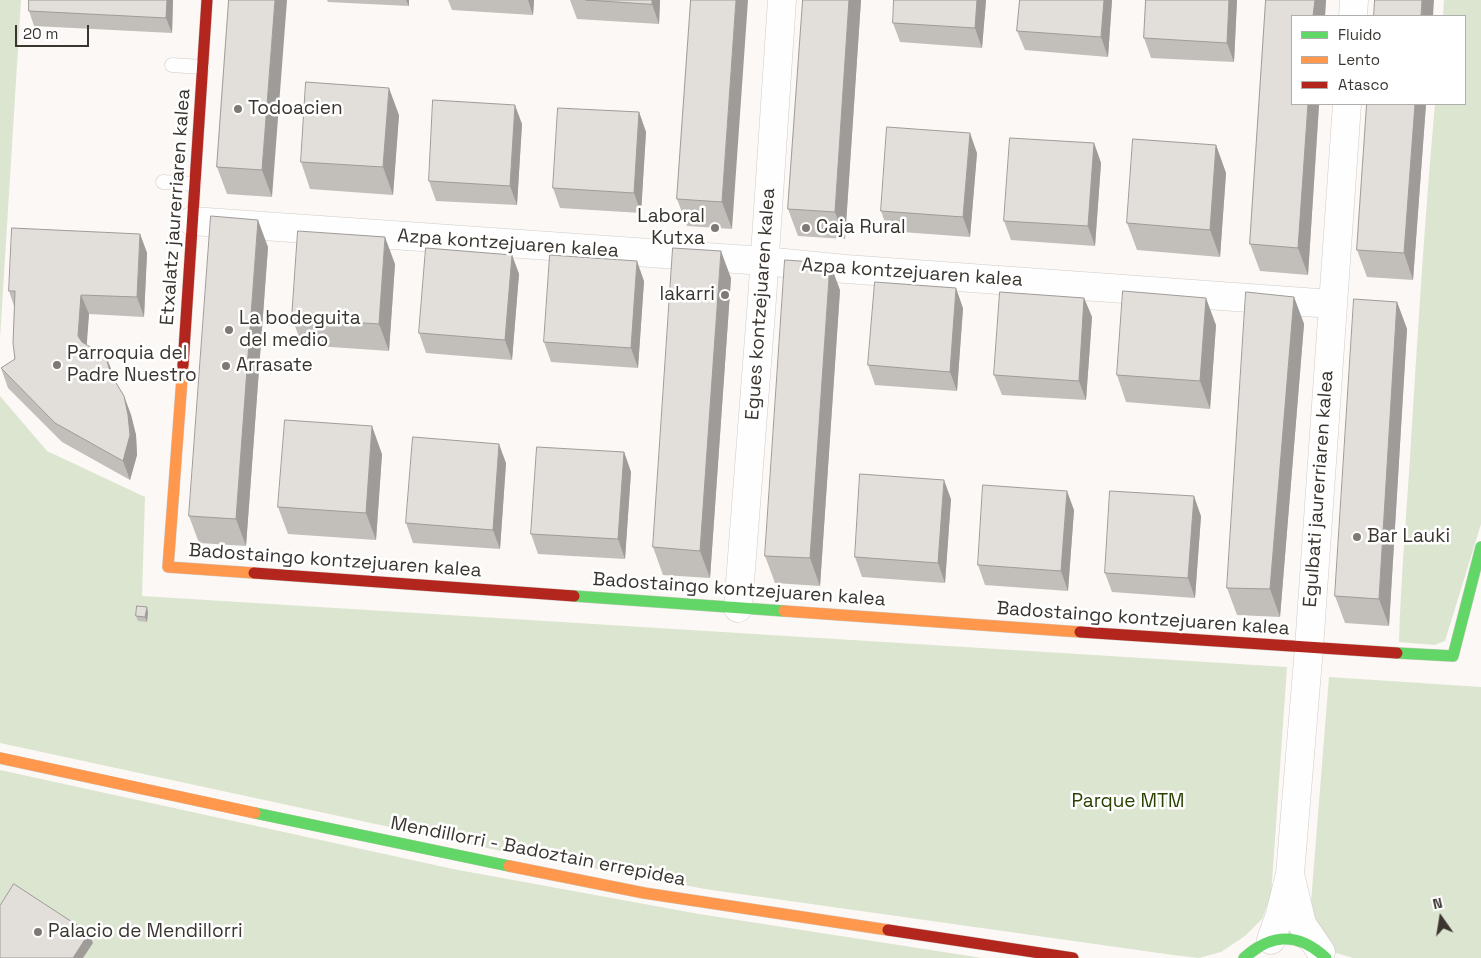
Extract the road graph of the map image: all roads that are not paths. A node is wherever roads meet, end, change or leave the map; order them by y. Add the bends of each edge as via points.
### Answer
1 (207, 0) edge
2 (782, 0) edge
3 (1354, 0) edge
4 (1353, 15) edge
5 (172, 65) dead end
6 (202, 67) junction
7 (1347, 105) edge
8 (163, 182) dead end
9 (194, 184) junction
10 (192, 221) junction
11 (764, 261) junction
12 (1332, 304) junction
13 (1481, 547) edge
14 (168, 567) joint
15 (738, 608) junction
16 (1308, 648) junction
17 (0, 758) edge
18 (1290, 874) junction
19 (1271, 940) junction
20 (1323, 955) edge
21 (1073, 958) edge
22 (1244, 958) edge

1 - 6 street, Etxalatz jaurerriaren kalea
2 - 11 street, Egues kontzejuaren kalea
3 - 4 street
5 - 6 lane
6 - 9 street, Etxalatz jaurerriaren kalea
7 - 12 street, Egulbati jaurerriaren kalea
8 - 9 lane
9 - 10 street, Etxalatz jaurerriaren kalea
10 - 11 street, Azpa kontzejuaren kalea
10 - 14 street, Etxalatz jaurerriaren kalea
11 - 12 street, Azpa kontzejuaren kalea
11 - 15 street, Egues kontzejuaren kalea
12 - 16 street, Egulbati jaurerriaren kalea
13 - 16 street, Badostaingo kontzejuaren kalea via 1453,656
14 - 15 street, Badostaingo kontzejuaren kalea
15 - 16 street, Badostaingo kontzejuaren kalea
16 - 18 street, Egulbati jaurerriaren kalea
17 - 21 street, Mendillorri - Badoztain errepidea via 644,894
18 - 19 street, Egulbati jaurerriaren kalea
18 - 20 street, Egulbati jaurerriaren kalea via 1302,924
19 - 20 street via 1288,938 1306,942
19 - 22 street via 1260,944

